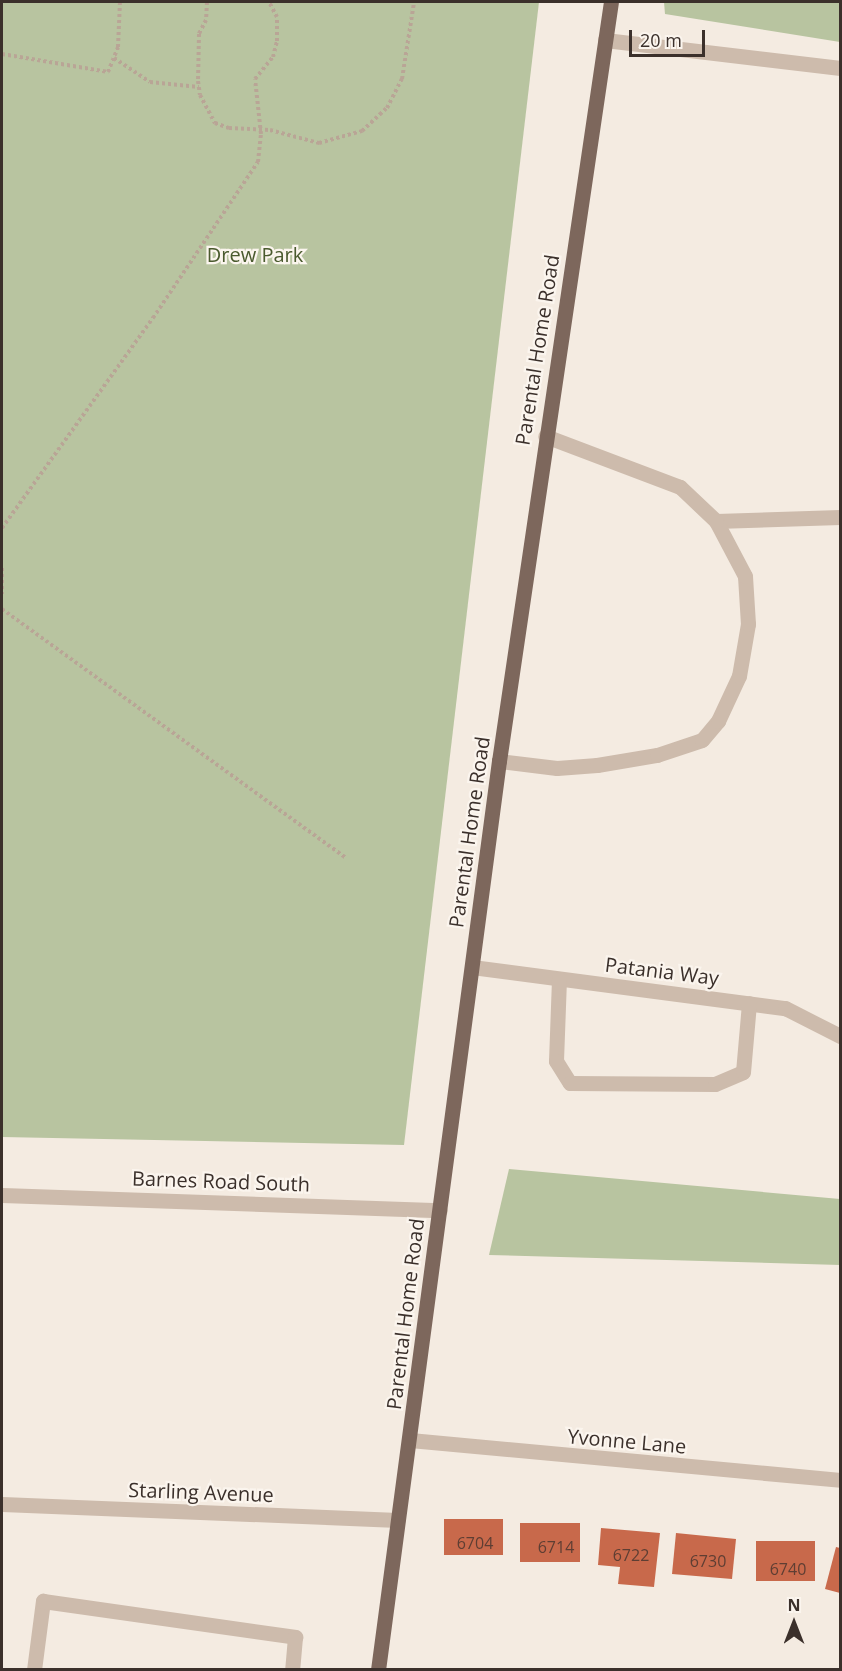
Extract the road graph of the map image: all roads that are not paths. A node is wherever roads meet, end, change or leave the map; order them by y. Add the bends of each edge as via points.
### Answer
1 (611, 2) edge
2 (605, 40) junction
3 (840, 68) edge
4 (545, 436) junction
5 (840, 517) edge
6 (716, 521) junction
7 (499, 761) junction
8 (472, 967) junction
9 (559, 979) junction
10 (748, 1004) junction
11 (840, 1036) edge
12 (2, 1195) edge
13 (440, 1210) junction
14 (410, 1440) junction
15 (840, 1480) edge
16 (2, 1504) edge
17 (398, 1520) junction
18 (34, 1670) edge
19 (292, 1670) edge
20 (378, 1670) edge

1 - 2 main road, Parental Home Road
2 - 3 street
2 - 4 main road, Parental Home Road
4 - 6 street via 680,487
4 - 7 main road, Parental Home Road
5 - 6 street
6 - 7 street via 745,576 748,624 739,676 718,721 702,740 657,754 597,765 557,768
7 - 8 main road, Parental Home Road
8 - 9 street, Patania Way
8 - 13 main road, Parental Home Road
9 - 10 street, Patania Way
9 - 10 street via 556,1062 570,1083 715,1084 743,1072
10 - 11 street, Patania Way via 785,1008
12 - 13 street, Barnes Road South
13 - 14 main road, Parental Home Road
14 - 15 street, Yvonne Lane
14 - 17 main road, Parental Home Road
16 - 17 street, Starling Avenue
17 - 20 main road, Parental Home Road
18 - 19 street via 43,1601 296,1637

